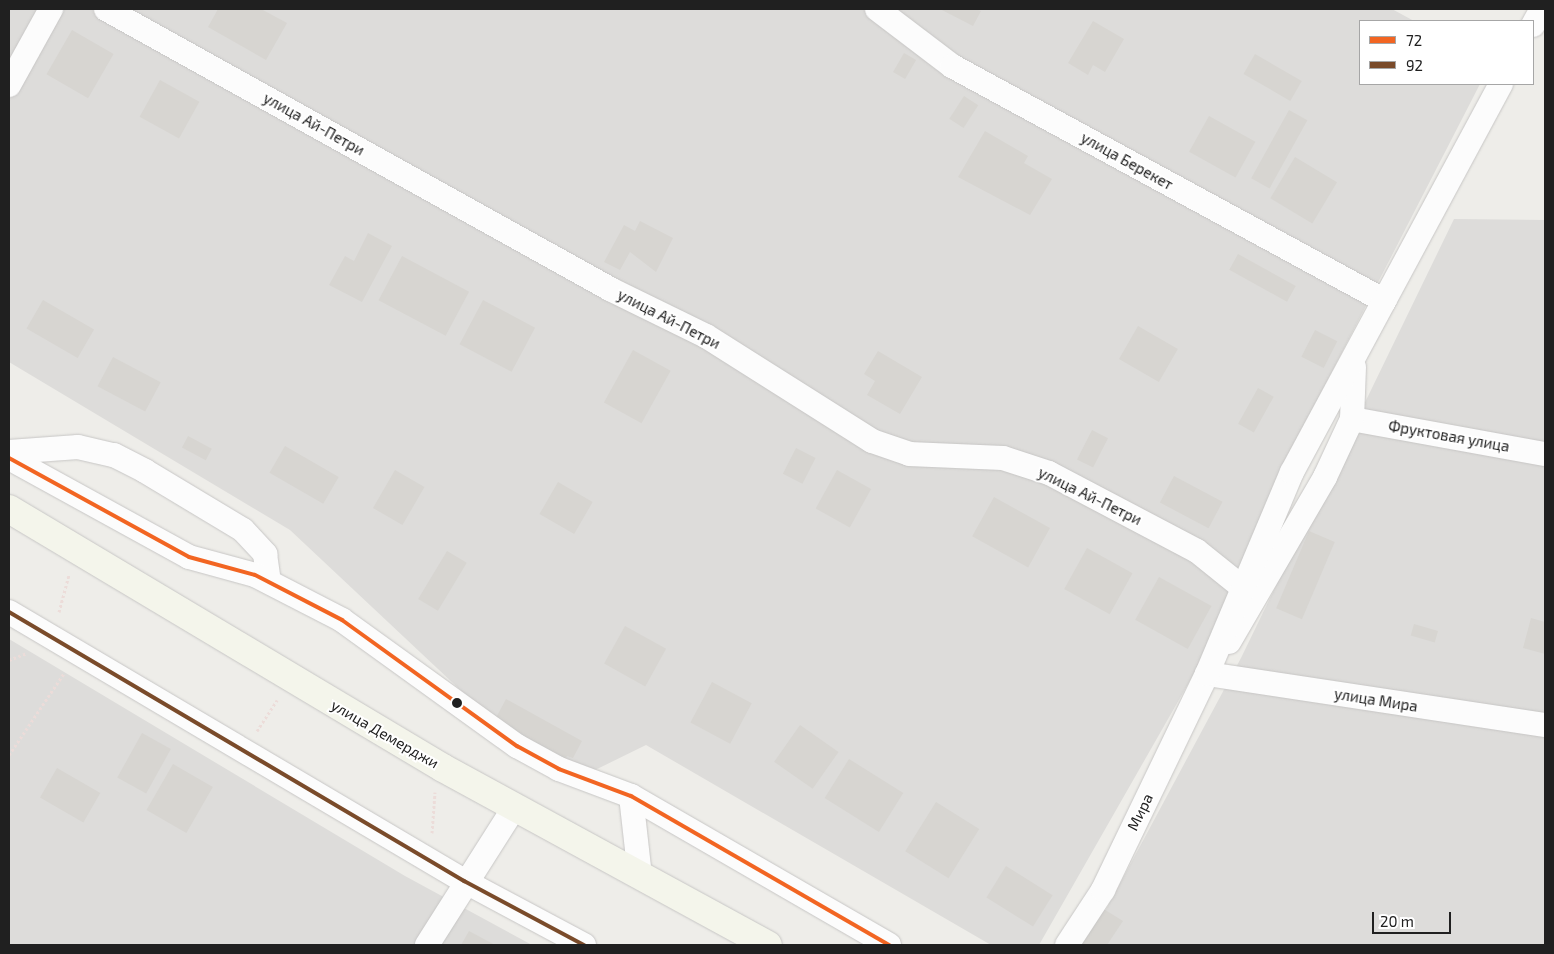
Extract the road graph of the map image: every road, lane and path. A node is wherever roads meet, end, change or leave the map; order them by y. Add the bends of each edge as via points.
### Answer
1 (51, 9) edge
2 (106, 9) edge
3 (877, 9) edge
4 (1542, 9) edge
5 (1534, 23) edge
6 (9, 85) edge
7 (1500, 85) edge
8 (1384, 301) junction
9 (1354, 364) junction
10 (1352, 419) junction
11 (9, 452) edge
12 (1545, 454) edge
13 (9, 458) edge
14 (9, 509) edge
15 (76, 550) junction
16 (269, 582) junction
17 (1242, 587) junction
18 (9, 612) edge
19 (52, 638) junction
20 (77, 652) junction
21 (1207, 674) junction
22 (290, 679) junction
23 (1545, 726) edge
24 (244, 753) junction
25 (9, 755) edge
26 (443, 768) junction
27 (631, 796) junction
28 (514, 808) junction
29 (433, 862) junction
30 (640, 876) junction
31 (464, 881) junction
32 (427, 945) edge
33 (584, 945) edge
34 (768, 945) edge
35 (889, 945) edge
36 (1067, 945) edge

1 - 6 street
2 - 17 street, улица Ай-Петри via 610,289 706,336 872,441 909,454 1003,458 1050,473 1198,551
3 - 8 street, улица Берекет via 952,66
4 - 5 street
7 - 8 street
8 - 9 street
9 - 10 street
9 - 17 street via 1292,472
10 - 12 street, Фруктовая улица
10 - 21 street via 1250,613
11 - 16 street via 78,447 114,455 145,470 243,530 265,554
13 - 16 street via 189,557
14 - 15 main road, улица Демерджи
15 - 19 path
15 - 22 main road, улица Демерджи
16 - 27 street via 342,620 517,746 559,769
17 - 21 street
18 - 19 street
19 - 20 street
20 - 24 street
20 - 25 path
21 - 23 street, улица Мира
21 - 36 street, Мира via 1103,890
22 - 24 path
22 - 26 main road, улица Демерджи
24 - 29 street
26 - 28 main road, улица Демерджи
26 - 29 path via 433,798
27 - 30 street
27 - 35 street
28 - 30 main road, улица Демерджи
28 - 31 street
29 - 31 street
30 - 34 main road, улица Демерджи
31 - 32 street
31 - 33 street

